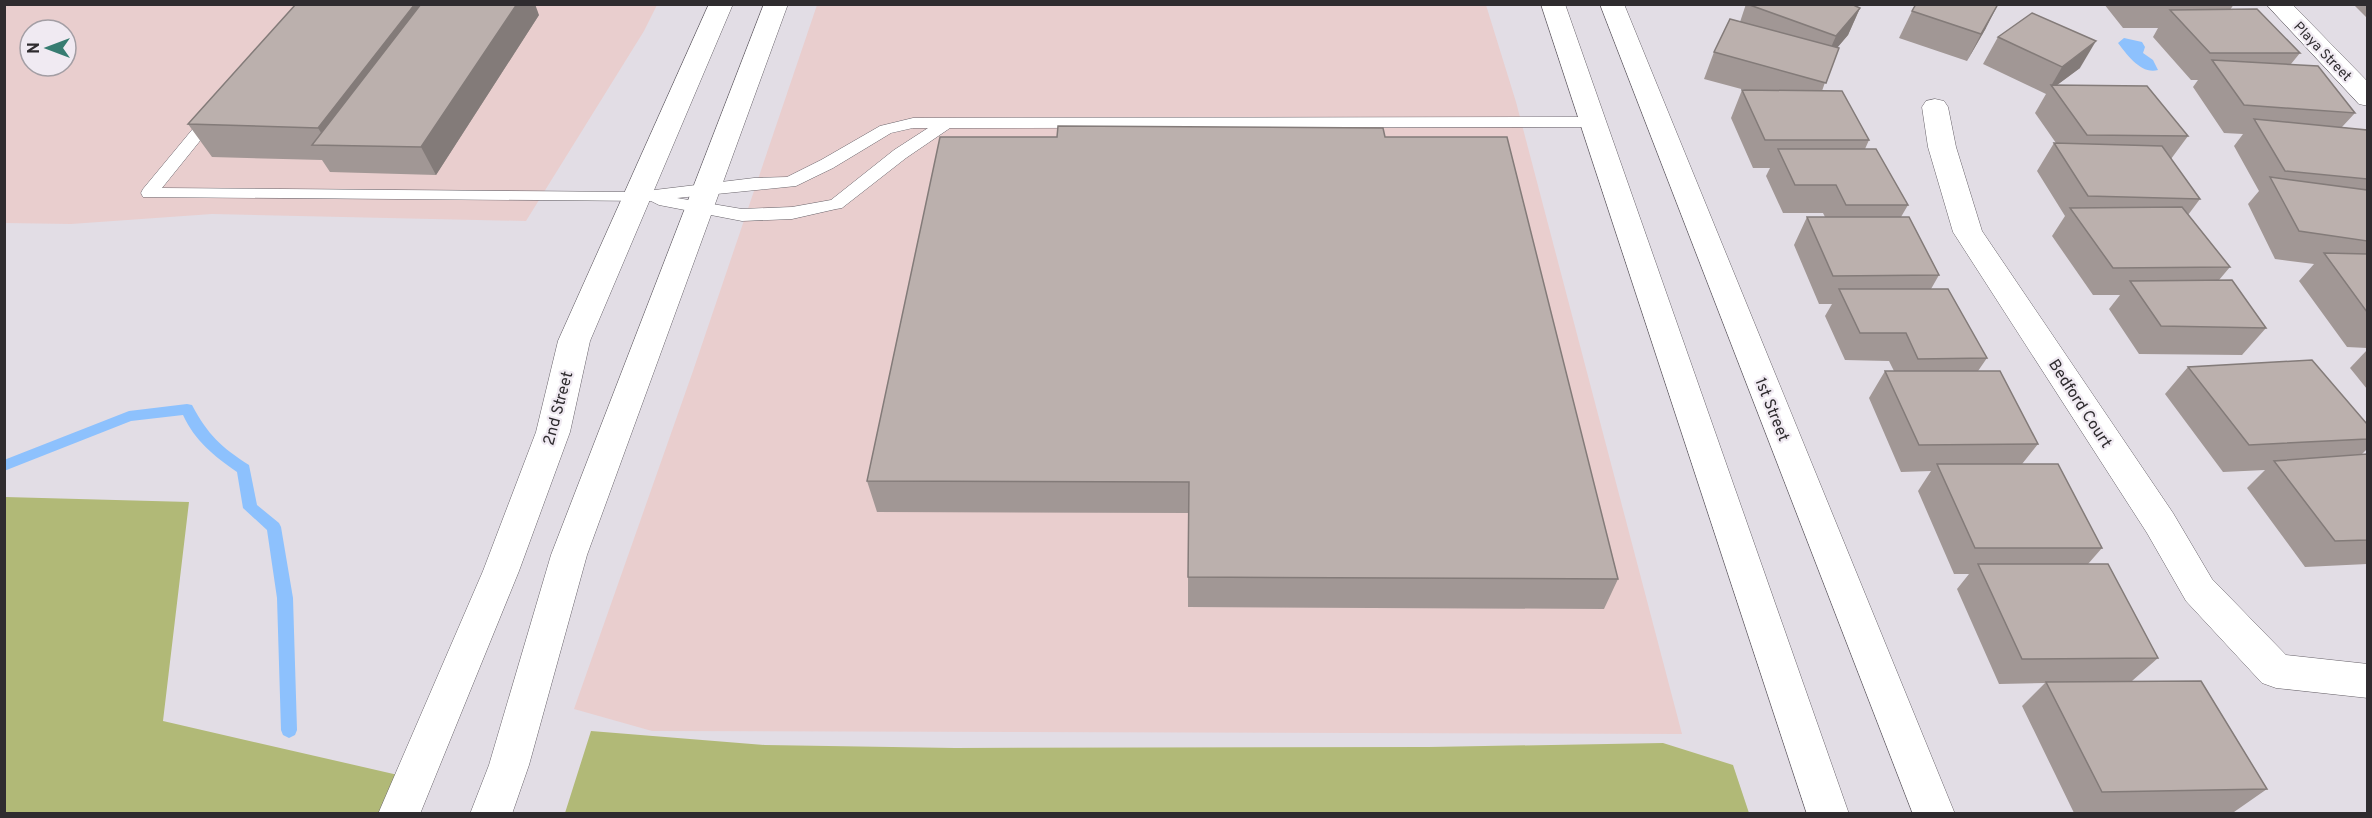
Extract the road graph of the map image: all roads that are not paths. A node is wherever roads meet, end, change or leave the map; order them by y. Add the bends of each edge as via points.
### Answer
1 (721, 4) edge
2 (776, 4) edge
3 (1553, 4) edge
4 (1612, 4) edge
5 (2278, 4) edge
6 (2367, 98) edge
7 (225, 101) edge
8 (1935, 107) dead end
9 (1594, 122) junction
10 (946, 123) junction
11 (638, 197) junction
12 (703, 198) junction
13 (2367, 681) edge
14 (399, 813) edge
15 (491, 813) edge
16 (1828, 813) edge
17 (1934, 813) edge

1 - 11 street, 2nd Street
2 - 12 street
3 - 9 street
4 - 17 street, 1st Street
5 - 6 street, Playa Street
7 - 11 lane via 149,193
8 - 13 street, Bedford Court via 1942,147 1968,232 2160,523 2199,590 2276,671
9 - 10 lane
9 - 16 street
10 - 12 lane via 913,123 886,129 790,182
10 - 12 lane via 836,204 792,213 742,215
11 - 12 lane
11 - 14 street, 2nd Street via 574,341 553,432 501,571
12 - 15 street via 569,555 509,765

